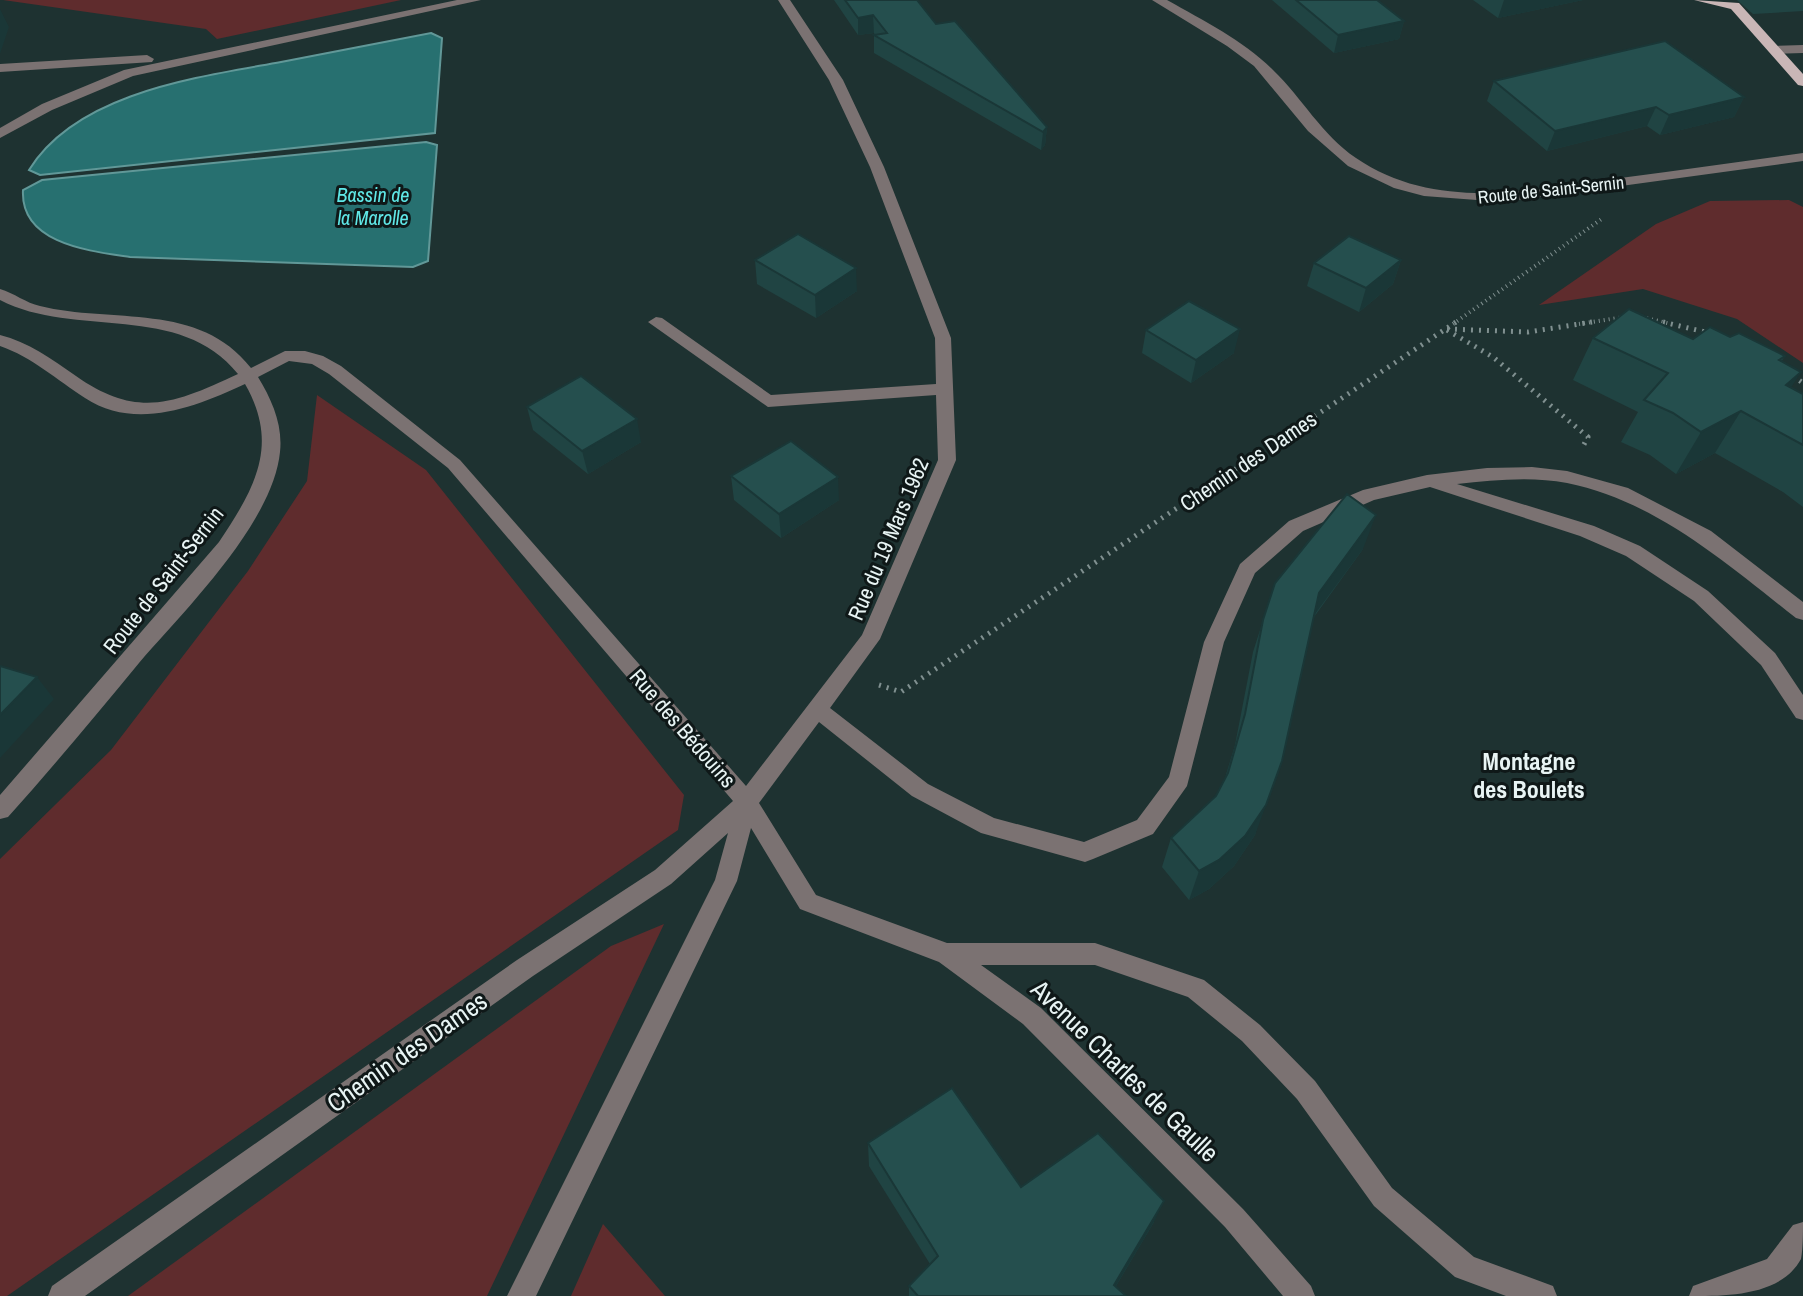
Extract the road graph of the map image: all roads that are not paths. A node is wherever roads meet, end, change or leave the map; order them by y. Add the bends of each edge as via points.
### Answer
1 (475, 0) edge
2 (784, 0) edge
3 (1158, 0) edge
4 (1700, 0) edge
5 (1732, 3) edge
6 (1803, 49) edge
7 (1774, 50) junction
8 (219, 54) junction
9 (0, 68) edge
10 (1803, 82) edge
11 (0, 134) edge
12 (1803, 157) edge
13 (1771, 160) junction
14 (1803, 172) edge
15 (0, 294) edge
16 (656, 322) dead end
17 (0, 340) edge
18 (251, 375) junction
19 (945, 389) junction
20 (1427, 481) junction
21 (1803, 613) edge
22 (817, 709) junction
23 (1803, 712) edge
24 (747, 802) junction
25 (0, 810) edge
26 (947, 954) junction
27 (1803, 1235) edge
28 (62, 1296) edge
29 (521, 1296) edge
30 (1301, 1296) edge
31 (1543, 1296) edge
32 (1703, 1296) edge

1 - 8 street
2 - 19 street, Rue du 19 Mars 1962 via 836,80 877,167 943,338
3 - 13 street, Route de Saint-Sernin via 1245,53 1342,156 1393,183 1430,193 1475,199
4 - 5 main road
5 - 7 main road
6 - 7 street
7 - 10 main road
8 - 9 street
8 - 11 street via 129,73 47,107
12 - 13 street, Route de Saint-Sernin
13 - 14 street, Route de Saint-Sernin
15 - 18 street, Route de Saint-Sernin via 37,311 172,327 209,340
16 - 19 street via 768,401
17 - 18 street, Rue des Bédouins via 21,347 119,409 190,400 223,391
18 - 24 street, Rue des Bédouins via 285,356 314,358 454,464
18 - 25 street, Route de Saint-Sernin via 271,423 270,457 268,471 238,527 192,589
19 - 22 street, Rue du 19 Mars 1962 via 947,460 870,639
20 - 21 street via 1502,474 1567,477 1622,493 1704,536
20 - 22 street via 1369,495 1296,526 1247,569 1214,642 1179,780 1145,827 1085,852 989,826 920,790
20 - 23 street via 1587,531 1633,551 1701,596 1768,659
22 - 24 street, Rue du 19 Mars 1962
24 - 26 street, Avenue Charles de Gaulle via 808,902
24 - 28 street, Chemin des Dames via 663,877 525,968
24 - 29 street, Rue des Bédouins via 726,881
26 - 30 street, Avenue Charles de Gaulle via 1032,1016 1234,1218
26 - 31 street via 1095,954 1196,988 1251,1033 1306,1090 1383,1197 1465,1267
27 - 32 street via 1776,1269

